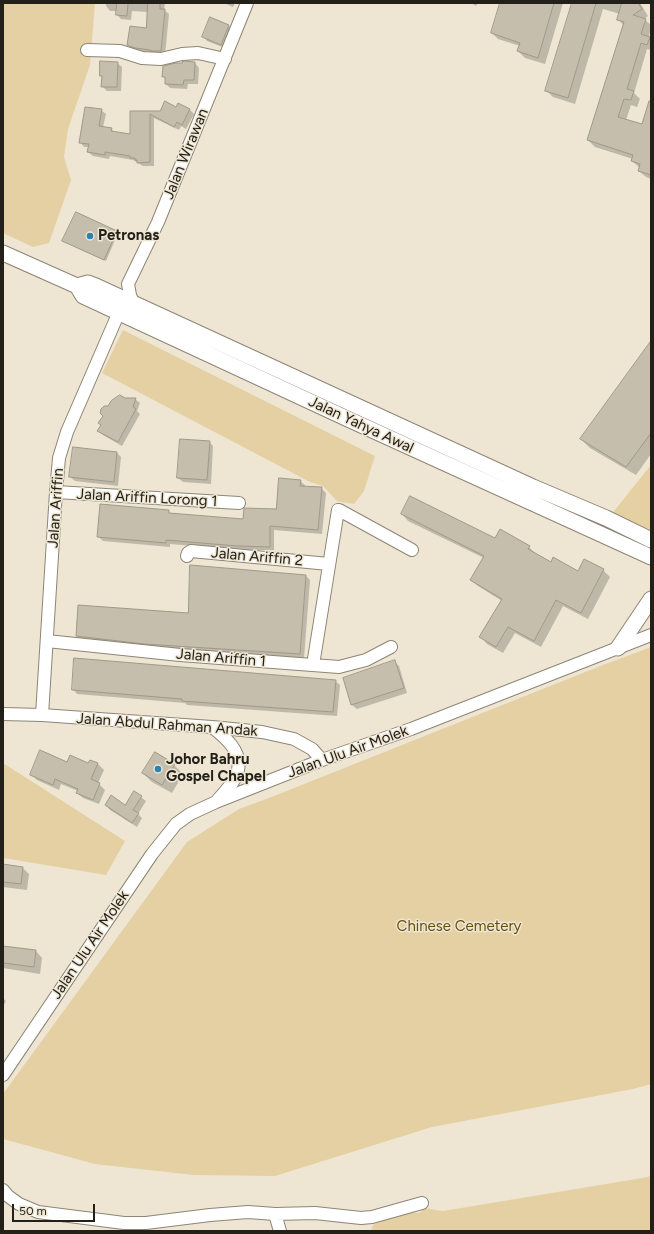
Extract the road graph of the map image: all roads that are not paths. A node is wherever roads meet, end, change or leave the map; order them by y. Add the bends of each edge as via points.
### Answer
1 (247, 3) edge
2 (87, 50) dead end
3 (225, 58) junction
4 (3, 253) edge
5 (128, 284) junction
6 (77, 286) junction
7 (106, 291) junction
8 (133, 303) junction
9 (119, 312) junction
10 (56, 492) junction
11 (239, 503) dead end
12 (651, 540) edge
13 (412, 550) dead end
14 (646, 555) edge
15 (187, 556) dead end
16 (329, 564) junction
17 (651, 564) edge
18 (651, 599) edge
19 (651, 635) edge
20 (47, 642) junction
21 (391, 647) dead end
22 (618, 648) junction
23 (313, 665) junction
24 (3, 714) edge
25 (42, 715) junction
26 (212, 727) junction
27 (322, 760) junction
28 (216, 802) junction
29 (3, 1076) edge
30 (3, 1190) edge
31 (422, 1202) dead end
32 (275, 1214) junction
33 (280, 1231) edge

1 - 3 street, Jalan Wirawan
2 - 3 street via 120,51 142,58 161,59 198,53
3 - 5 street, Jalan Wirawan via 158,222
4 - 6 main road, Jalan Yahya Awal
5 - 7 street
5 - 8 street
6 - 7 main road, Jalan Yahya Awal via 88,283
6 - 9 main road, Jalan Yahya Awal via 83,296
7 - 8 main road, Jalan Yahya Awal
8 - 12 main road, Jalan Yahya Awal
9 - 10 street, Jalan Ariffin via 67,432 59,458
9 - 14 main road, Jalan Yahya Awal
10 - 11 street, Jalan Ariffin Lorong 1
10 - 20 street, Jalan Ariffin
13 - 16 street via 340,510 337,512
14 - 17 main road
15 - 16 street, Jalan Ariffin 2 via 191,551
16 - 23 street
18 - 22 main road
19 - 22 street, Jalan Ulu Air Molek
20 - 23 street, Jalan Ariffin 1
20 - 25 street, Jalan Ariffin
21 - 23 street, Jalan Ariffin 1 via 366,660 339,667
22 - 27 street, Jalan Ulu Air Molek via 411,729
24 - 25 street, Jalan Abdul Rahman Andak
25 - 26 street, Jalan Abdul Rahman Andak
26 - 27 street, Jalan Abdul Rahman Andak via 289,737 312,749
26 - 28 street via 231,745 237,755 239,770
27 - 28 street, Jalan Ulu Air Molek
28 - 29 street, Jalan Ulu Air Molek via 190,814 176,824 152,854
30 - 32 street via 19,1204 38,1212 124,1224 210,1214
31 - 32 street via 361,1218
32 - 33 street

